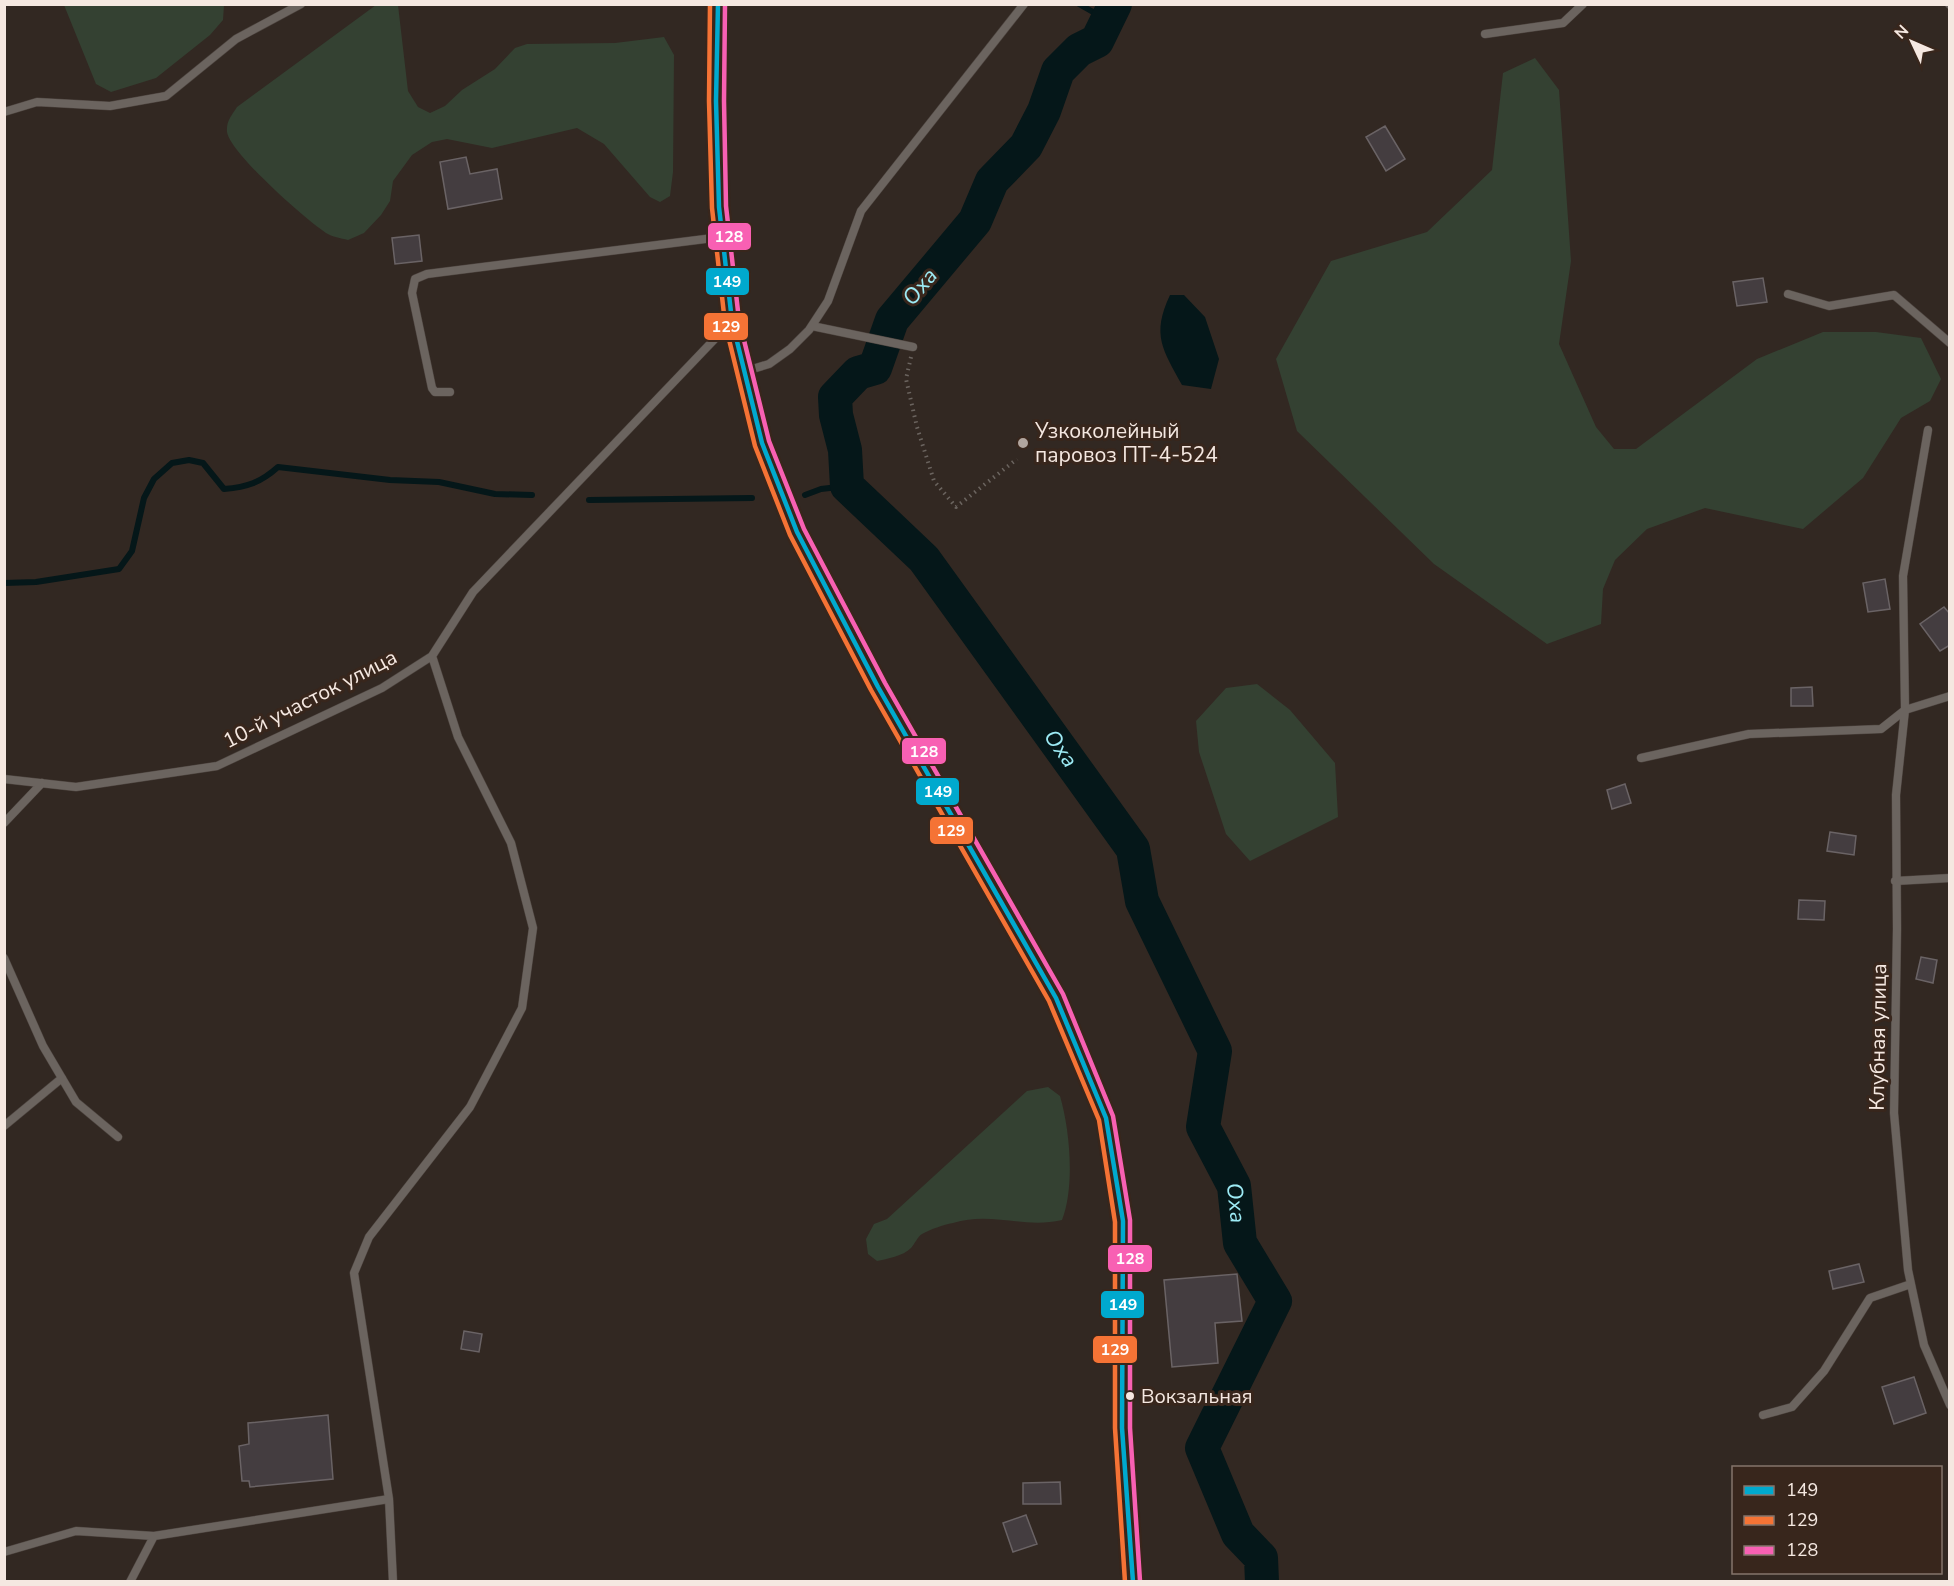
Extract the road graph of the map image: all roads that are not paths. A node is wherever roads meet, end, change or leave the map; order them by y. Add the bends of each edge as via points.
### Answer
1 (301, 4) edge
2 (718, 4) edge
3 (1024, 4) edge
4 (1583, 4) edge
5 (1485, 34) dead end
6 (4, 112) edge
7 (722, 237) junction
8 (1788, 294) dead end
9 (732, 321) junction
10 (812, 326) junction
11 (1950, 343) edge
12 (912, 347) road end
13 (744, 371) junction
14 (450, 392) dead end
15 (1928, 430) dead end
16 (432, 656) junction
17 (1950, 696) edge
18 (1905, 710) junction
19 (1641, 758) dead end
20 (4, 779) edge
21 (42, 783) junction
22 (4, 824) edge
23 (1950, 878) edge
24 (1895, 881) junction
25 (4, 958) edge
26 (62, 1078) junction
27 (4, 1126) edge
28 (118, 1137) dead end
29 (1911, 1284) junction
30 (1950, 1405) edge
31 (1763, 1415) dead end
32 (389, 1499) junction
33 (154, 1536) junction
34 (4, 1552) edge
35 (130, 1581) edge
36 (393, 1581) edge
37 (1133, 1581) edge

1 - 6 lane via 237,39 166,96 110,106 37,102
2 - 7 street via 716,101
3 - 10 lane via 861,211 828,302
4 - 5 lane via 1563,23
7 - 9 street
7 - 14 lane via 427,274 415,279 411,293 432,388 435,392
8 - 11 lane via 1829,306 1894,295
9 - 13 street
9 - 16 lane, 10-й участок улица via 473,592
10 - 12 lane
10 - 13 lane via 770,364
13 - 37 street via 762,442 797,532 878,687 1056,998 1106,1118 1124,1221 1122,1428
15 - 18 lane, Клубная улица via 1903,576
16 - 21 lane, 10-й участок улица via 382,688 217,766 76,787
16 - 32 lane via 458,737 511,843 533,928 522,1008 470,1107 369,1237 354,1273
17 - 18 lane
18 - 19 lane via 1881,729 1749,734
18 - 24 lane, Клубная улица via 1896,795
20 - 21 lane, 10-й участок улица
21 - 22 lane
23 - 24 lane
24 - 29 lane, Клубная улица via 1898,929 1894,1113
25 - 26 lane via 43,1046
26 - 27 lane
26 - 28 lane via 76,1102
29 - 30 lane, Клубная улица via 1924,1345
29 - 31 lane via 1870,1298 1824,1371 1792,1407
32 - 33 lane
32 - 36 lane
33 - 34 lane via 76,1531
33 - 35 lane

